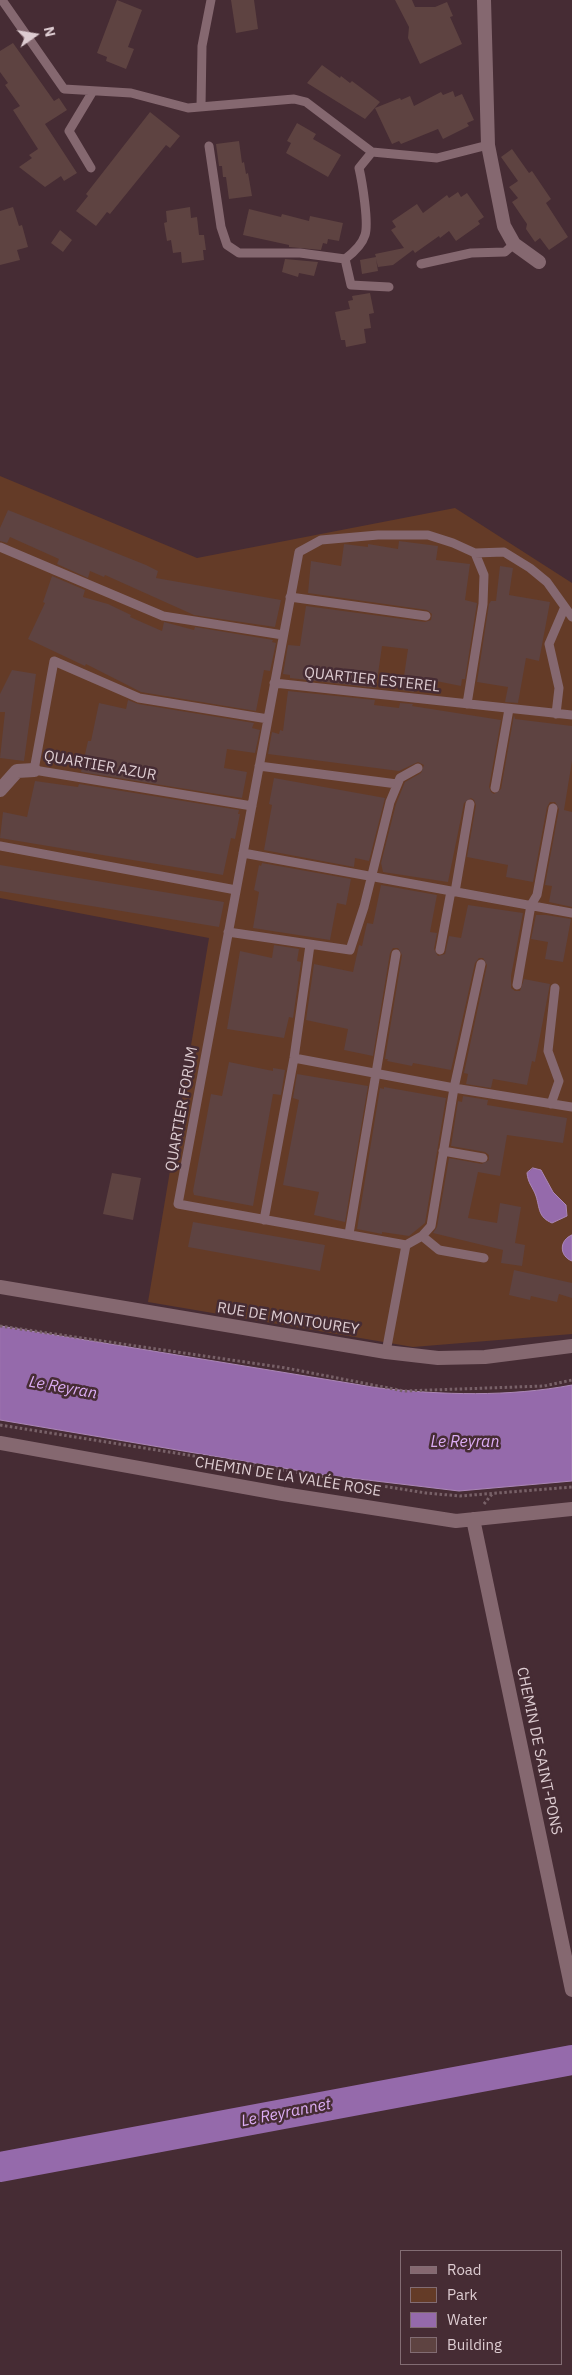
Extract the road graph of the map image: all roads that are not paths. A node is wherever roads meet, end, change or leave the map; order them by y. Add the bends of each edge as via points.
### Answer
1 (2, 0) edge
2 (211, 0) edge
3 (484, 0) edge
4 (93, 91) junction
5 (201, 107) junction
6 (488, 145) junction
7 (209, 146) dead end
8 (372, 152) junction
9 (91, 168) dead end
10 (514, 244) junction
11 (345, 259) junction
12 (539, 262) dead end
13 (421, 264) dead end
14 (389, 287) dead end
15 (0, 547) edge
16 (475, 553) junction
17 (290, 597) junction
18 (564, 609) junction
19 (426, 616) dead end
20 (572, 617) edge
21 (283, 635) junction
22 (274, 684) junction
23 (467, 704) junction
24 (509, 708) junction
25 (556, 714) junction
26 (572, 715) edge
27 (268, 719) junction
28 (259, 766) junction
29 (418, 768) dead end
30 (34, 770) junction
31 (397, 784) junction
32 (495, 788) dead end
33 (0, 790) edge
34 (470, 804) dead end
35 (252, 806) junction
36 (553, 808) dead end
37 (0, 846) edge
38 (243, 853) junction
39 (371, 876) junction
40 (236, 890) junction
41 (453, 891) junction
42 (532, 905) junction
43 (572, 913) edge
44 (228, 932) junction
45 (310, 945) junction
46 (440, 950) dead end
47 (396, 954) dead end
48 (481, 964) dead end
49 (517, 985) dead end
50 (555, 988) dead end
51 (294, 1058) junction
52 (375, 1072) junction
53 (454, 1088) junction
54 (551, 1104) junction
55 (572, 1107) edge
56 (443, 1151) junction
57 (483, 1158) dead end
58 (264, 1220) junction
59 (348, 1234) junction
60 (422, 1236) junction
61 (406, 1245) junction
62 (484, 1258) dead end
63 (0, 1287) edge
64 (572, 1346) edge
65 (386, 1352) junction
66 (0, 1442) edge
67 (572, 1509) edge
68 (473, 1519) junction
69 (572, 1990) edge

1 - 4 lane via 64,89
2 - 5 lane via 202,46
3 - 6 street
4 - 5 lane via 131,93 188,108
4 - 9 lane via 69,132
5 - 8 lane via 294,99 306,102
6 - 8 lane via 437,158
6 - 10 street via 504,226
7 - 11 lane via 228,245 239,253 300,253
8 - 11 lane via 359,168 366,234 354,253
10 - 12 street
10 - 13 lane via 506,252 471,253
11 - 14 lane via 350,285
15 - 21 lane via 163,616
16 - 17 lane via 428,535 321,540 298,552
16 - 18 lane via 504,552 530,568 547,582
16 - 23 lane via 484,575 483,604
17 - 19 lane
17 - 21 lane
18 - 20 lane
18 - 25 lane via 548,644 559,688
21 - 22 lane
22 - 23 lane, QUARTIER ESTEREL
22 - 27 lane
23 - 24 lane, QUARTIER ESTEREL
24 - 25 lane, QUARTIER ESTEREL
24 - 32 lane
25 - 26 lane, QUARTIER ESTEREL
27 - 28 lane
27 - 30 lane, QUARTIER AZUR via 139,698 54,661
28 - 31 lane
28 - 35 lane
29 - 31 lane via 400,778
30 - 33 street via 16,771
30 - 35 lane, QUARTIER AZUR
31 - 39 lane
34 - 41 lane
35 - 38 lane
36 - 42 lane via 537,895
37 - 40 lane
38 - 39 lane
38 - 40 lane
39 - 41 lane
39 - 45 lane via 350,950
40 - 44 lane
41 - 42 lane
41 - 46 lane
42 - 43 lane
42 - 49 lane
44 - 45 lane
44 - 58 lane, QUARTIER FORUM via 178,1204
45 - 51 lane
47 - 52 lane
48 - 53 lane
50 - 54 lane via 548,1051 559,1081
51 - 52 lane
51 - 58 lane
52 - 53 lane
52 - 59 lane
53 - 54 lane
53 - 56 lane
54 - 55 lane
56 - 57 lane
56 - 60 lane via 431,1226
58 - 59 lane, QUARTIER FORUM
59 - 61 lane, QUARTIER FORUM
60 - 61 lane
60 - 62 lane via 439,1250
61 - 65 lane
63 - 65 street, RUE DE MONTOUREY
64 - 65 street, RUE DE MONTOUREY via 486,1357 438,1358
66 - 68 street, CHEMIN DE LA VALÉE ROSE via 283,1494 456,1521
67 - 68 street, CHEMIN DE LA VALÉE ROSE
68 - 69 street, CHEMIN DE SAINT-PONS

